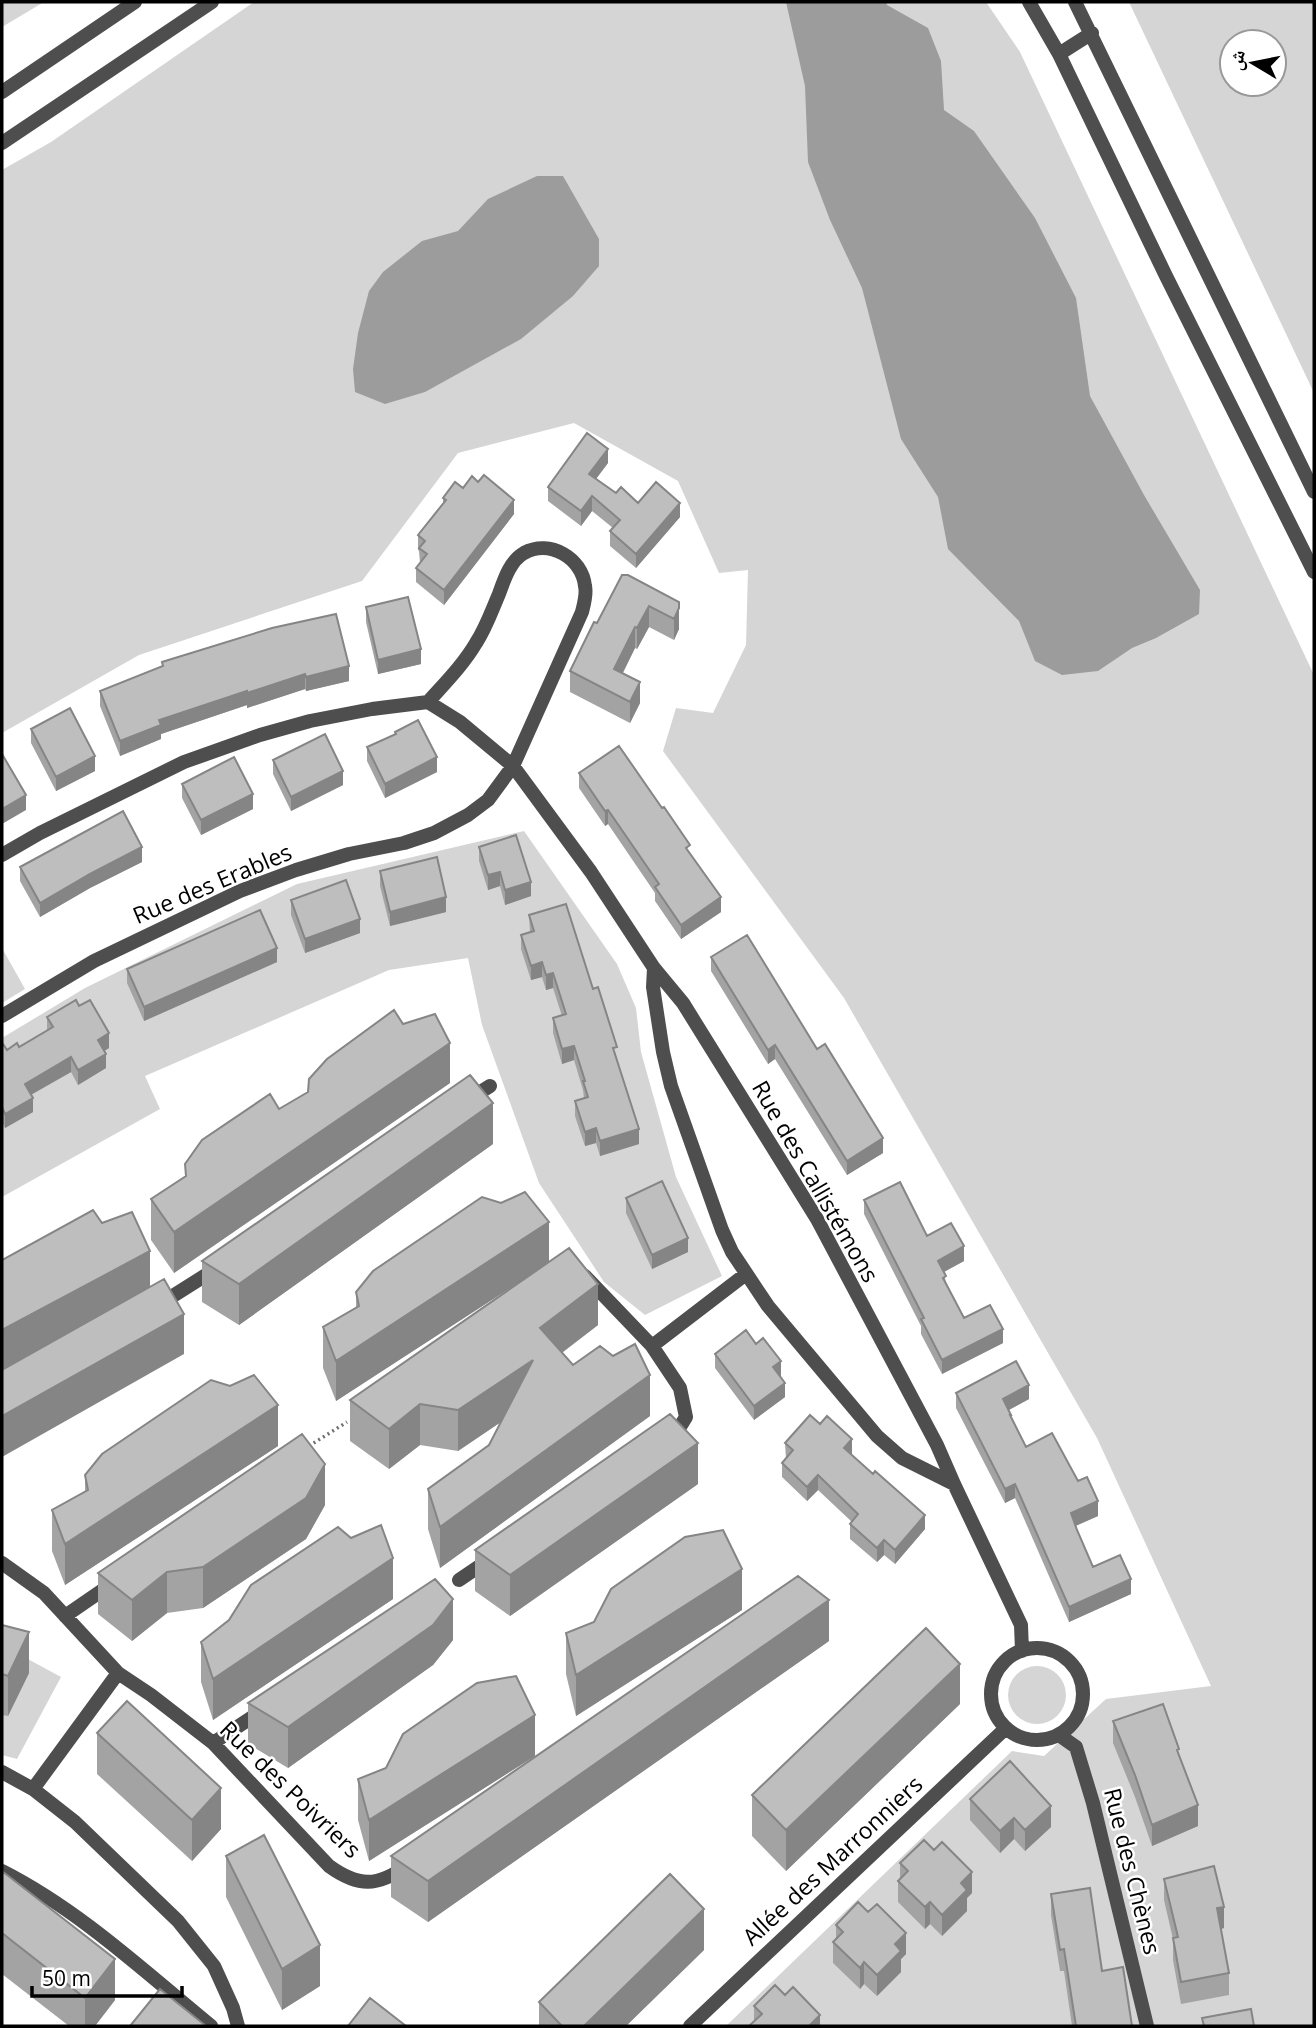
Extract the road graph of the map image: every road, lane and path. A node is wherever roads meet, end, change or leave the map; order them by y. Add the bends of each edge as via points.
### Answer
1 (135, 2) edge
2 (212, 2) edge
3 (1029, 2) edge
4 (1075, 2) edge
5 (1092, 33) junction
6 (1059, 54) junction
7 (2, 92) edge
8 (2, 143) edge
9 (1314, 492) edge
10 (1314, 572) edge
11 (428, 702) junction
12 (513, 766) junction
13 (2, 855) edge
14 (654, 968) junction
15 (2, 1016) edge
16 (490, 1086) dead end
17 (456, 1108) edge
18 (228, 1259) edge
19 (571, 1271) edge
20 (746, 1275) junction
21 (140, 1316) edge
22 (652, 1346) junction
23 (346, 1422) dead end
24 (655, 1445) edge
25 (305, 1449) edge
26 (954, 1484) junction
27 (505, 1549) edge
28 (2, 1563) edge
29 (120, 1578) edge
30 (459, 1580) dead end
31 (65, 1616) junction
32 (1022, 1651) junction
33 (118, 1674) junction
34 (271, 1705) edge
35 (1006, 1728) junction
36 (1059, 1735) junction
37 (213, 1743) junction
38 (2, 1772) edge
39 (33, 1789) junction
40 (412, 1861) edge
41 (2, 1871) edge
42 (211, 2026) edge
43 (238, 2026) edge
44 (690, 2026) edge
45 (1147, 2026) edge

1 - 7 street
2 - 8 street
3 - 6 street
4 - 5 street
5 - 6 street
5 - 9 street
6 - 10 street
11 - 12 street, Rue des Callistémons
11 - 12 street via 477,642 513,564 524,553 542,548 568,556 586,588 582,612
11 - 13 street via 310,721 260,735 197,758
12 - 14 street, Rue des Callistémons
12 - 15 street, Rue des Erables via 488,800 434,833 349,854 240,891 94,961
14 - 20 street via 657,1016 671,1086 722,1230
14 - 26 street, Rue des Callistémons via 683,1003 817,1219
16 - 17 street
18 - 21 street
19 - 22 street via 582,1273
20 - 22 street
20 - 26 street via 877,1436 902,1458
22 - 24 street via 680,1388 686,1417 678,1430
23 - 25 path
26 - 32 street, Rue des Callistémons via 1021,1625
27 - 30 street
28 - 31 street, Rue des Poivriers via 44,1593
29 - 31 street
31 - 33 street, Rue des Poivriers
32 - 35 street via 1004,1663 992,1688 994,1710
32 - 36 street via 1044,1649 1059,1654 1079,1676 1082,1706
33 - 37 street, Rue des Poivriers
33 - 39 street
34 - 37 street
35 - 36 street via 1031,1740
35 - 44 street, Allée des Marronniers
36 - 45 street, Rue des Chènes via 1076,1747 1093,1803
37 - 40 street, Rue des Poivriers via 340,1874 373,1883 390,1878
38 - 39 street
39 - 43 street via 75,1822 178,1921 214,1966
41 - 42 street via 55,1901

